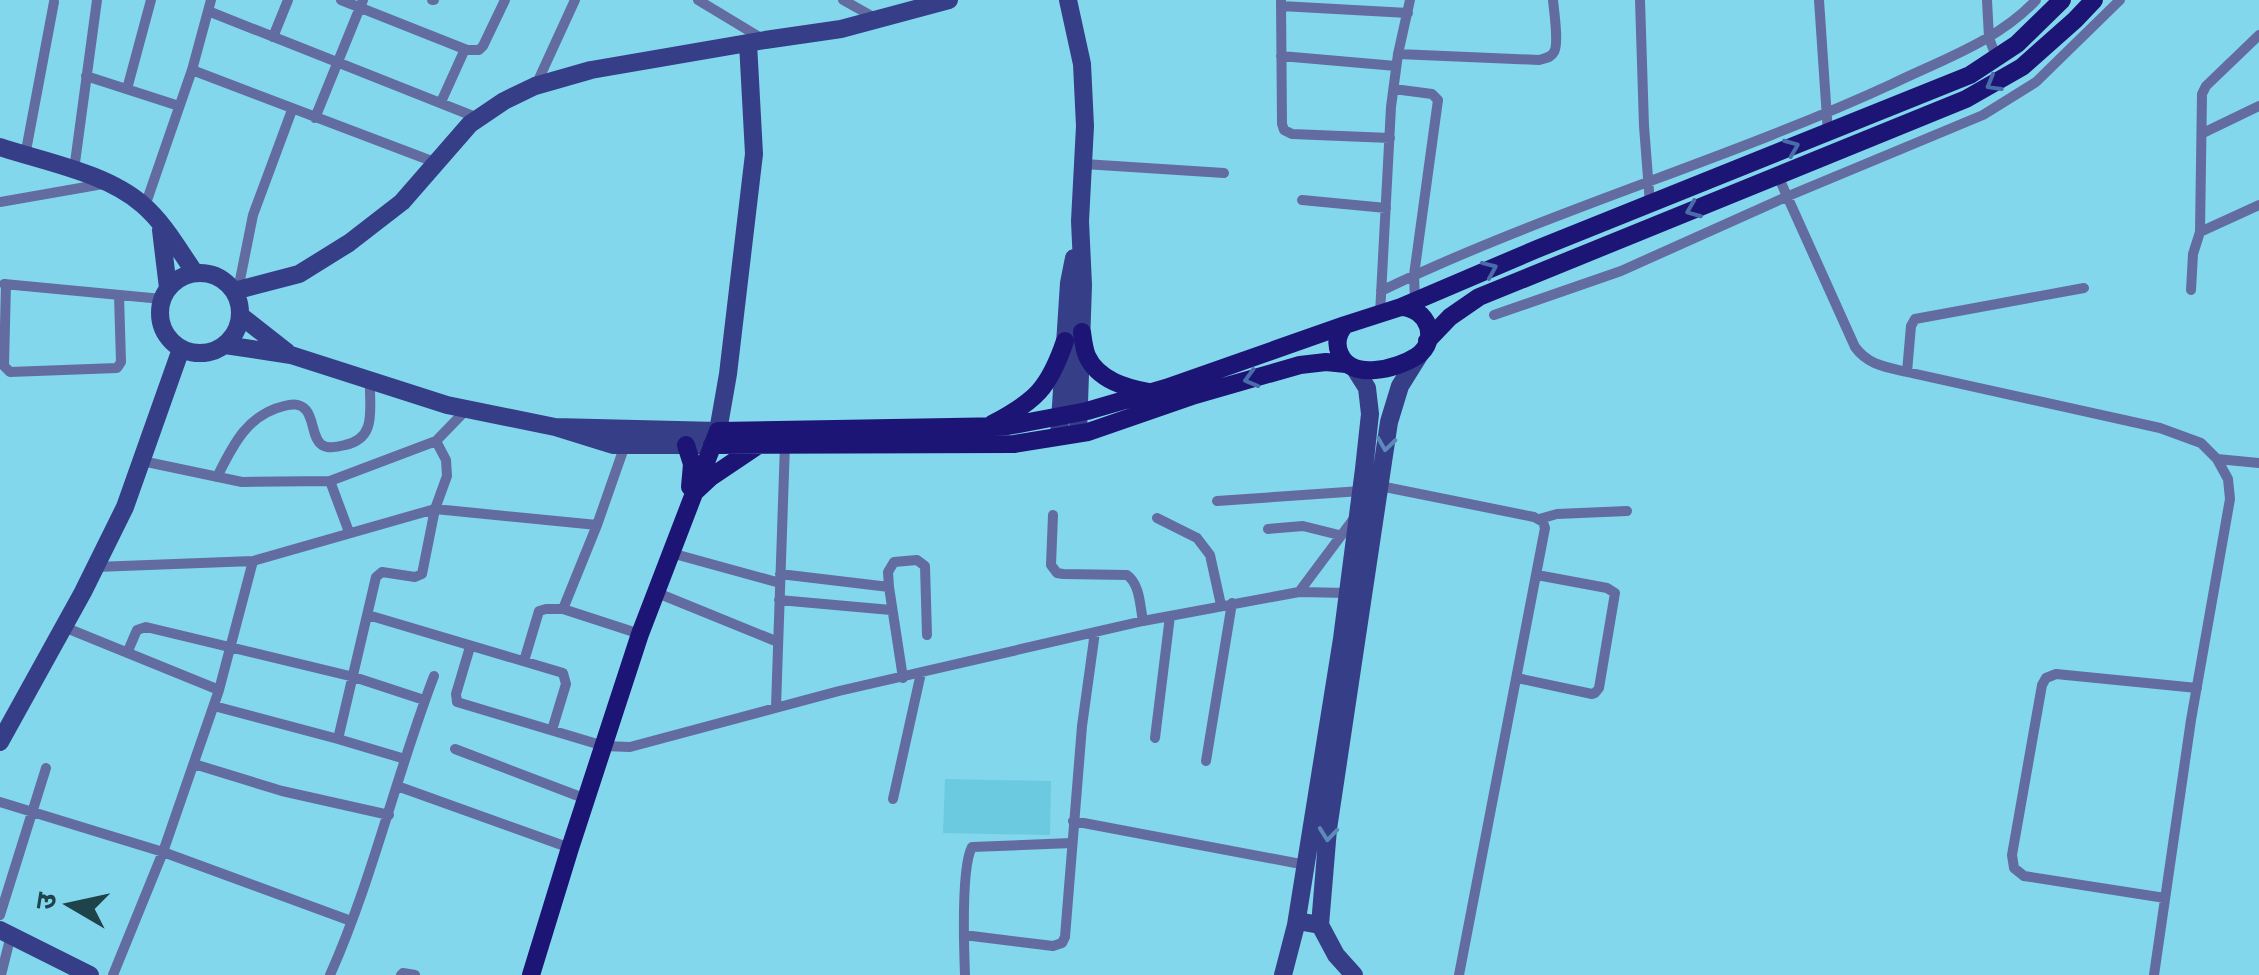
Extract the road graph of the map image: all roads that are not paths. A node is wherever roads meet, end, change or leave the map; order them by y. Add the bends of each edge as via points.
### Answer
1 (97, 0) edge
2 (151, 0) edge
3 (288, 0) edge
4 (341, 0) edge
5 (505, 0) edge
6 (575, 0) edge
7 (698, 0) edge
8 (843, 0) edge
9 (948, 0) edge
10 (1554, 0) edge
11 (1640, 0) edge
12 (1819, 0) edge
13 (1987, 0) edge
14 (2036, 0) edge
15 (2062, 0) edge
16 (2076, 0) edge
17 (2094, 0) edge
18 (2120, 0) edge
19 (54, 2) edge
20 (1281, 3) edge
21 (362, 4) edge
22 (1068, 4) edge
23 (1374, 5) edge
24 (210, 6) edge
25 (1409, 6) edge
26 (878, 20) junction
27 (2259, 35) edge
28 (274, 36) junction
29 (1989, 38) junction
30 (756, 42) junction
31 (2017, 44) junction
32 (464, 49) junction
33 (1281, 56) junction
34 (1998, 58) junction
35 (1398, 60) junction
36 (337, 62) junction
37 (192, 70) junction
38 (86, 76) junction
39 (535, 86) junction
40 (127, 89) junction
41 (1394, 89) junction
42 (441, 102) junction
43 (180, 106) junction
44 (2259, 106) edge
45 (292, 110) junction
46 (315, 118) junction
47 (478, 118) junction
48 (1828, 123) junction
49 (2203, 133) junction
50 (1390, 138) junction
51 (0, 147) edge
52 (25, 156) junction
53 (438, 163) junction
54 (1084, 164) junction
55 (74, 171) junction
56 (1224, 173) dead end
57 (1778, 176) junction
58 (1648, 182) junction
59 (108, 183) junction
60 (1786, 197) junction
61 (1302, 200) dead end
62 (0, 202) edge
63 (1650, 204) junction
64 (2259, 205) edge
65 (145, 206) junction
66 (1386, 208) junction
67 (161, 225) junction
68 (2200, 232) junction
69 (195, 273) junction
70 (1414, 275) junction
71 (3, 284) edge
72 (2084, 288) dead end
73 (236, 290) junction
74 (2191, 290) dead end
75 (1382, 291) junction
76 (165, 293) junction
77 (119, 295) junction
78 (1408, 304) junction
79 (1380, 314) junction
80 (1494, 315) dead end
81 (241, 316) junction
82 (1346, 325) junction
83 (1074, 336) junction
84 (225, 345) junction
85 (1424, 348) junction
86 (181, 349) junction
87 (291, 355) junction
88 (1351, 366) junction
89 (1906, 372) junction
90 (370, 381) junction
91 (1151, 392) junction
92 (467, 409) junction
93 (1070, 414) junction
94 (555, 427) junction
95 (988, 427) junction
96 (1069, 435) junction
97 (715, 438) junction
98 (436, 441) junction
99 (760, 444) junction
100 (785, 444) junction
101 (625, 445) junction
102 (686, 445) junction
103 (2217, 459) junction
104 (142, 461) junction
105 (2259, 463) edge
106 (217, 477) junction
107 (330, 482) junction
108 (1371, 489) junction
109 (694, 492) junction
110 (1217, 502) dead end
111 (435, 508) junction
112 (1627, 510) dead end
113 (686, 512) junction
114 (1359, 512) junction
115 (1053, 515) dead end
116 (1157, 518) dead end
117 (1540, 519) junction
118 (596, 526) junction
119 (1268, 529) dead end
120 (349, 532) junction
121 (1340, 535) junction
122 (671, 553) junction
123 (252, 560) junction
124 (95, 567) junction
125 (1538, 575) junction
126 (780, 579) junction
127 (889, 588) junction
128 (655, 592) junction
129 (1298, 592) junction
130 (1348, 593) junction
131 (780, 600) junction
132 (1226, 604) junction
133 (563, 610) junction
134 (892, 610) junction
135 (368, 616) junction
136 (1170, 616) junction
137 (1143, 622) junction
138 (64, 627) junction
139 (1095, 632) junction
140 (640, 634) junction
141 (926, 636) dead end
142 (778, 642) junction
143 (470, 647) junction
144 (232, 649) junction
145 (126, 653) junction
146 (524, 662) junction
147 (922, 673) junction
148 (434, 676) dead end
149 (354, 677) junction
150 (903, 678) junction
151 (1517, 678) junction
152 (2197, 688) junction
153 (219, 690) junction
154 (424, 700) junction
155 (214, 706) junction
156 (776, 707) junction
157 (552, 730) junction
158 (1155, 738) dead end
159 (338, 739) junction
160 (0, 742) edge
161 (604, 746) junction
162 (455, 749) dead end
163 (405, 759) junction
164 (1206, 761) dead end
165 (194, 764) junction
166 (46, 768) dead end
167 (398, 786) junction
168 (586, 799) junction
169 (893, 799) dead end
170 (0, 802) edge
171 (32, 812) junction
172 (389, 814) junction
173 (1073, 821) junction
174 (1072, 843) junction
175 (570, 848) junction
176 (163, 852) junction
177 (1306, 865) junction
178 (2166, 898) junction
179 (0, 915) edge
180 (351, 921) junction
181 (1296, 924) junction
182 (1320, 925) junction
183 (5, 932) edge
184 (964, 935) junction
185 (70, 970) edge
186 (1355, 974) edge
187 (1, 975) edge
188 (90, 975) edge
189 (113, 975) edge
190 (330, 975) edge
191 (401, 975) edge
192 (415, 975) edge
193 (531, 975) edge
194 (965, 975) edge
195 (1283, 975) edge
196 (1459, 975) edge
197 (2154, 975) edge

1 - 38 street
2 - 40 street
3 - 28 street
4 - 21 street
5 - 32 street via 484,46
6 - 39 street
7 - 30 street
8 - 26 street
9 - 26 street
10 - 35 street via 1556,43 1548,57
11 - 58 street
12 - 48 street
13 - 29 street
14 - 29 street
15 - 31 main road
16 - 31 main road via 2027,43
17 -> 57 main road via 2022,67 1966,100
18 - 60 street via 2052,68 2009,100
19 - 52 street
20 - 23 street
20 - 33 street
21 - 32 street
21 - 36 street
22 - 54 street via 1082,64
23 - 25 street
24 - 28 street
24 - 37 street
25 - 35 street
26 - 30 street
27 - 49 street via 2204,90
28 - 36 street
29 - 34 street
29 - 48 street
30 - 39 street
30 - 97 street via 754,154
31 - 34 main road
32 - 42 street
33 - 35 street
33 - 50 street via 1287,133
34 - 48 main road via 1970,75
35 - 41 street
36 - 42 street
36 - 46 street
37 - 43 street
37 - 45 street
38 - 40 street
38 - 55 street
39 - 47 street
40 - 43 street
41 - 50 street
41 - 70 street via 1438,100
42 - 47 street
43 - 65 street
44 - 49 street
45 - 46 street
45 - 73 street via 253,214
46 - 53 street
47 - 53 street
48 - 58 street
63 -> 48 main road
49 - 68 street
50 - 66 street
51 - 52 street
52 - 55 street
53 - 73 street via 402,202 313,267
54 - 56 street
54 - 83 street via 1070,283
55 - 59 street
57 - 60 street
57 -> 85 main road via 1479,297 1450,317
58 - 63 street
58 - 70 street
59 - 62 street
59 - 65 street
60 - 80 street via 1620,272
60 - 89 street via 1854,347 1875,364
61 - 66 street
78 -> 63 main road
64 - 68 street
65 - 67 street
66 - 75 street
67 - 69 street
67 - 76 street
68 - 74 street
69 - 73 street via 220,277
69 - 76 street
70 - 75 street
70 - 78 street
71 - 77 street
71 - 77 street via 4,366 10,372 117,368
72 - 89 street via 1916,319
73 - 81 street
75 - 79 street
76 - 77 street
76 - 86 street via 163,329
78 - 79 main road
78 - 85 main road via 1427,320
79 - 82 main road
81 - 84 street
81 - 87 street
82 - 88 main road via 1337,346
82 - 91 main road
83 - 91 main road via 1114,383
83 - 93 street
83 - 95 main road via 1044,388
84 - 86 street via 202,354
84 - 87 street
85 - 88 main road via 1385,368
85 -> 108 street via 1400,386
86 - 104 street
87 - 90 street
88 -> 96 main road via 1300,365
88 - 108 street via 1367,388
89 - 103 street via 2160,428 2201,443
90 - 92 street
90 - 106 street via 369,428 362,438 327,448 303,406 275,408 240,435
91 - 93 main road
92 - 94 street
92 - 98 street
93 - 95 main road
93 - 96 street
94 - 97 street
94 - 101 street
95 - 97 main road
96 - 100 main road via 1014,444
97 - 99 main road
97 - 102 street
97 - 109 main road
98 - 107 street
98 - 111 street via 448,468
99 - 100 main road
99 - 109 main road
100 - 126 street
101 - 102 street
101 - 118 street
102 - 113 main road via 692,464
103 - 105 street
103 - 152 street via 2230,499
104 - 106 street
104 - 124 street
106 - 107 street
107 - 120 street
108 - 110 street
108 - 114 street
108 - 117 street
108 -> 182 street
109 - 113 main road
111 - 118 street
111 - 120 street
111 - 135 street via 422,574 378,574
112 - 117 street
113 - 122 main road
114 - 121 street
114 - 130 street
115 - 137 street via 1053,570 1131,576
116 - 132 street via 1205,547
117 - 125 street via 1545,528
118 - 133 street
119 - 121 street via 1303,526
120 - 123 street
121 - 129 street
122 - 126 street
122 - 128 main road
123 - 124 street
123 - 144 street
124 - 138 street
125 - 151 street
125 - 151 street via 1615,593 1598,688 1592,694
126 - 127 street
126 - 131 street
127 - 134 street
127 - 141 street via 894,562 923,563
128 - 140 main road
128 - 142 street
129 - 130 street
129 - 132 street
130 - 177 street
131 - 134 street
131 - 142 street
132 - 136 street
132 - 164 street
133 - 140 street
133 - 146 street via 539,612
134 - 150 street
135 - 143 street
135 - 149 street
136 - 137 street
136 - 158 street
137 - 139 street
138 - 145 street
138 - 160 street
139 - 147 street
139 - 173 street
140 - 161 main road
142 - 156 street
143 - 146 street
143 - 157 street via 457,702
144 - 145 street via 146,627 137,630
144 - 149 street
144 - 153 street
145 - 153 street
146 - 157 street via 566,679
147 - 150 street
147 - 169 street
148 - 154 street
149 - 154 street
149 - 159 street
150 - 156 street
151 - 196 street
152 - 178 street
152 - 178 street via 2046,678 2012,855 2024,876
153 - 155 street
154 - 163 street
155 - 159 street
155 - 165 street
156 - 161 street via 630,747
157 - 161 street
159 - 163 street
161 - 168 main road
162 - 168 street
163 - 167 street
165 - 172 street
165 - 176 street
166 - 171 street
167 - 172 street
167 - 175 street
168 - 175 main road
170 - 171 street
171 - 176 street
171 - 179 street
172 - 180 street
173 - 174 street
173 - 177 street
174 - 184 street via 972,847
174 - 184 street via 1062,943
175 - 193 main road
176 - 180 street
176 - 189 street
177 - 181 street
178 - 197 street
180 - 190 street
181 - 182 street
181 - 195 street
182 - 186 street
183 - 185 street
183 - 187 street
184 - 194 street
185 - 188 street
191 - 192 street

